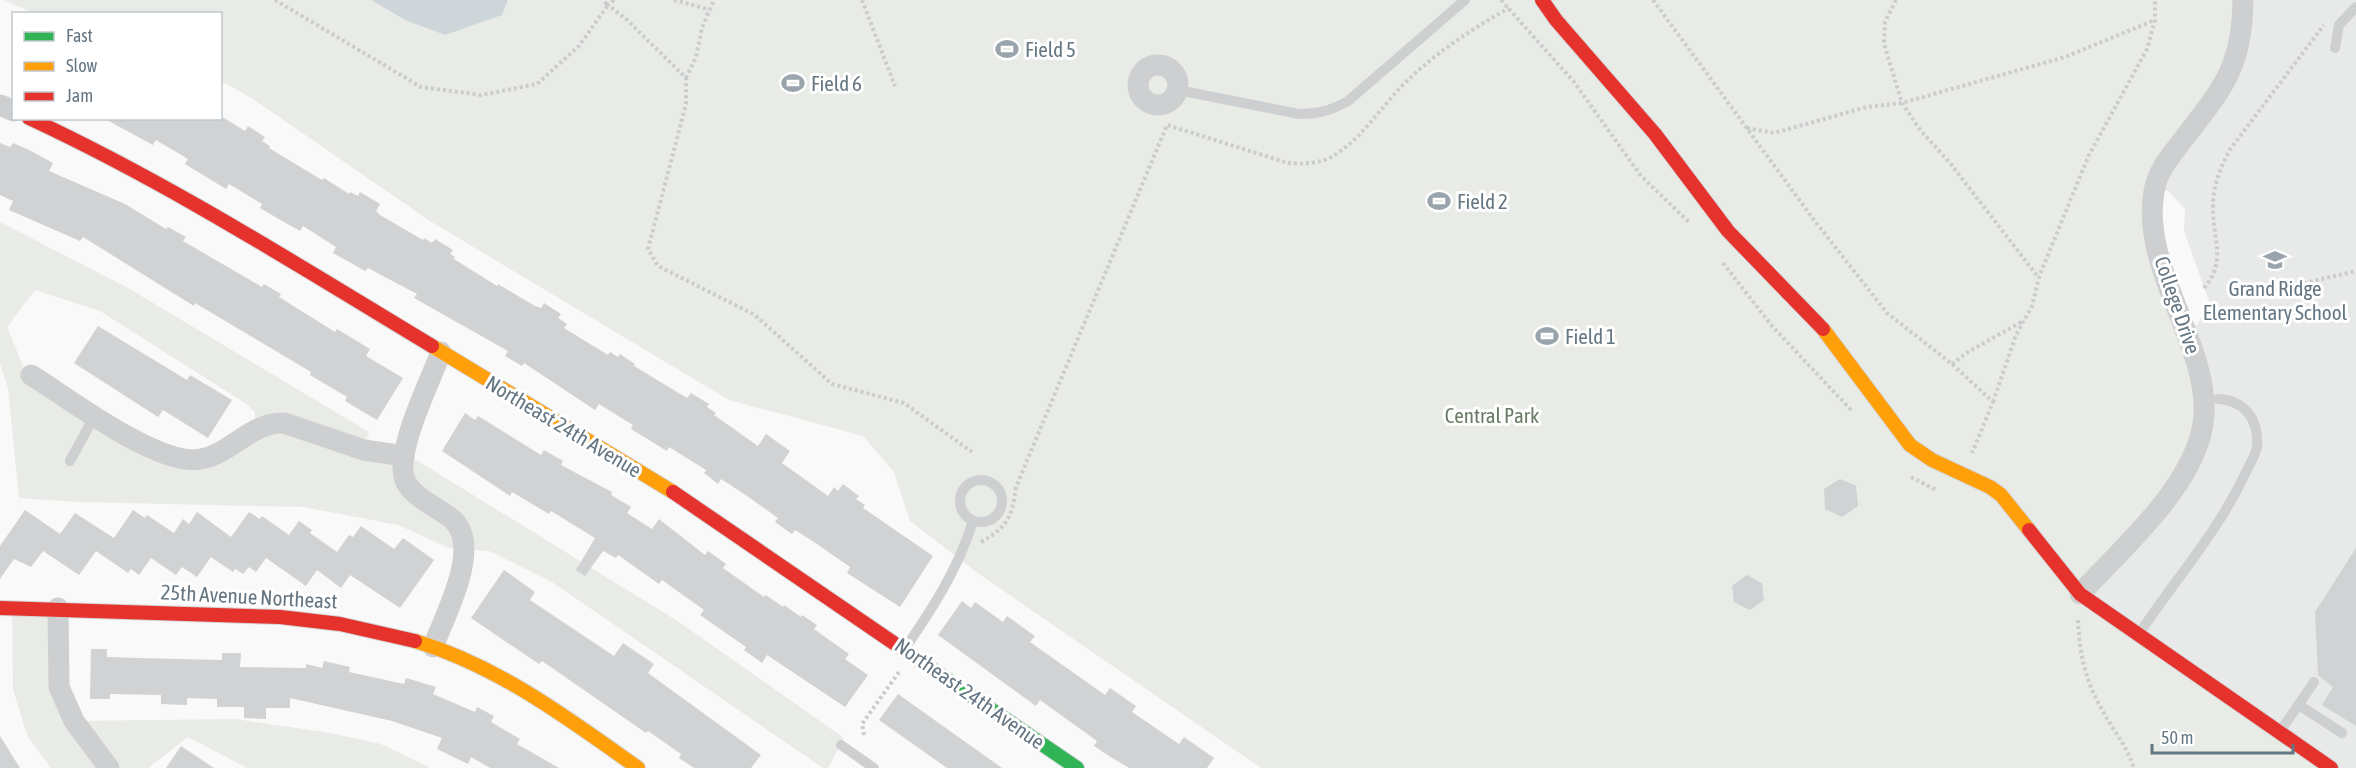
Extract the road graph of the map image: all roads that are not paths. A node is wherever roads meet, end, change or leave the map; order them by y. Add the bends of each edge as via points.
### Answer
1 (1465, 0) edge
2 (1542, 0) edge
3 (2243, 0) edge
4 (2356, 7) edge
5 (2335, 48) dead end
6 (1178, 90) dead end
7 (33, 120) edge
8 (441, 352) junction
9 (31, 375) dead end
10 (2218, 399) dead end
11 (95, 415) junction
12 (404, 456) junction
13 (70, 460) dead end
14 (973, 521) junction
15 (2080, 594) junction
16 (0, 608) edge
17 (58, 608) junction
18 (2137, 636) junction
19 (433, 647) junction
20 (906, 648) junction
21 (2314, 682) dead end
22 (2299, 705) junction
23 (2280, 733) junction
24 (2342, 734) dead end
25 (841, 745) dead end
26 (109, 768) edge
27 (638, 768) edge
28 (874, 768) edge
29 (1077, 768) edge
30 (2331, 768) edge

1 - 6 lane via 1334,109 1299,114
2 - 15 street via 1655,134 1728,231 1824,332 1910,446 1923,457 1990,485
3 - 15 street, College Drive via 2243,27 2231,74 2158,175 2151,212 2165,279 2198,365 2204,416 2199,436 2181,477 2166,498
4 - 5 lane via 2338,25
7 - 8 street, Northeast 24th Avenue via 171,189
8 - 12 street
8 - 20 street, Northeast 24th Avenue via 682,497
9 - 11 street
10 - 18 lane via 2233,400 2247,410 2255,434 2255,453 2230,506
11 - 12 street via 150,449 175,459 201,459 273,422 364,450
11 - 13 lane
12 - 19 street via 406,482 454,521 462,532 465,549
14 - 14 lane via 992,520 1001,510 1002,496 995,485 975,481 963,490 962,511
14 - 20 lane via 943,594
15 - 18 street
16 - 17 street, 25th Avenue Northeast
17 - 19 street, 25th Avenue Northeast via 300,616 357,624
17 - 26 street via 59,687 74,721
18 - 23 street
19 - 27 street, 25th Avenue Northeast via 498,675 544,702
20 - 29 street, Northeast 24th Avenue
21 - 22 lane
22 - 23 lane
22 - 24 lane
23 - 30 street
25 - 28 lane

